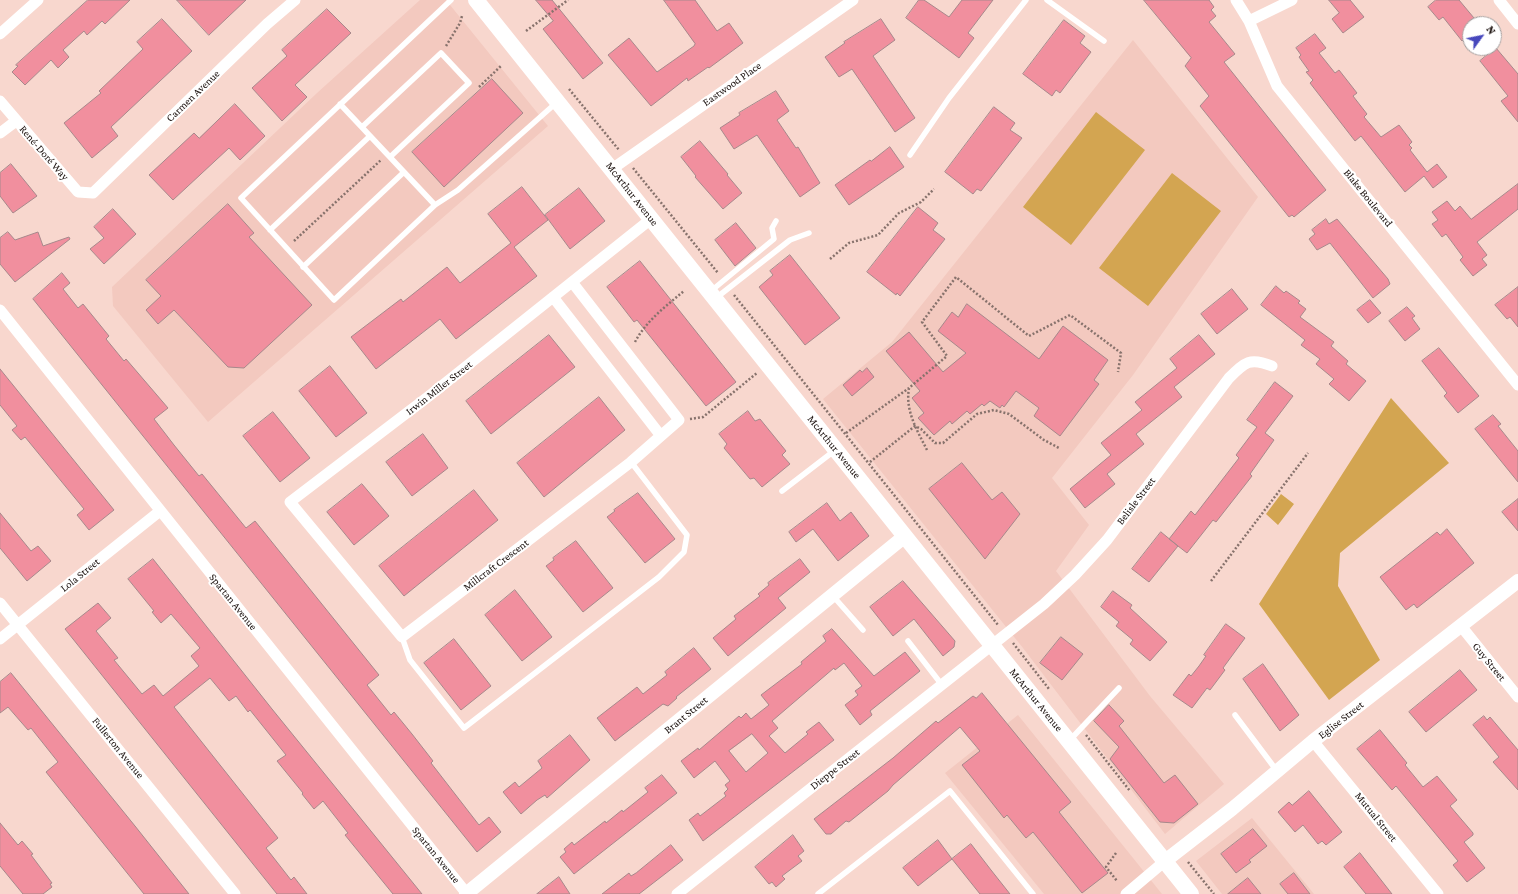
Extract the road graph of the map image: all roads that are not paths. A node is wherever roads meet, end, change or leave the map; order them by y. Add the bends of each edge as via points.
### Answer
1 (38, 0) edge
2 (295, 0) edge
3 (451, 0) edge
4 (476, 0) edge
5 (853, 0) edge
6 (1026, 0) edge
7 (1047, 0) edge
8 (1236, 0) edge
9 (1292, 0) edge
10 (1499, 0) edge
11 (1249, 22) junction
12 (1518, 24) edge
13 (0, 34) edge
14 (1104, 41) dead end
15 (0, 101) edge
16 (558, 101) junction
17 (340, 104) junction
18 (16, 121) junction
19 (362, 127) junction
20 (0, 133) edge
21 (370, 136) junction
22 (910, 155) dead end
23 (390, 157) junction
24 (612, 169) junction
25 (404, 172) junction
26 (93, 194) joint
27 (435, 205) junction
28 (651, 219) junction
29 (776, 221) dead end
30 (270, 230) junction
31 (809, 233) dead end
32 (303, 267) junction
33 (572, 282) junction
34 (713, 295) junction
35 (553, 297) junction
36 (0, 310) edge
37 (1272, 366) dead end
38 (1518, 385) edge
39 (660, 436) junction
40 (836, 449) junction
41 (631, 462) junction
42 (782, 491) dead end
43 (160, 511) junction
44 (905, 536) junction
45 (1518, 581) edge
46 (833, 596) junction
47 (0, 603) edge
48 (18, 625) junction
49 (1461, 626) junction
50 (863, 630) dead end
51 (402, 637) junction
52 (0, 639) edge
53 (908, 641) dead end
54 (993, 645) junction
55 (942, 685) junction
56 (1119, 688) dead end
57 (1518, 697) edge
58 (1234, 716) dead end
59 (1069, 741) junction
60 (1313, 741) junction
61 (1277, 771) junction
62 (1165, 861) junction
63 (236, 894) edge
64 (466, 894) edge
65 (677, 894) edge
66 (818, 894) edge
67 (1033, 894) edge
68 (1126, 894) edge
69 (1191, 894) edge
70 (1438, 894) edge

1 - 13 street
2 - 26 street, Carmen Avenue via 267,24
3 - 17 lane
4 - 16 main road, McArthur Avenue
5 - 24 street, Eastwood Place
6 - 22 lane via 949,98
7 - 14 lane
8 - 11 street, Blake Boulevard
9 - 11 street
10 - 12 street
11 - 38 street, Blake Boulevard via 1277,86
15 - 18 street, René-Doré Way
16 - 24 main road, McArthur Avenue
16 - 27 lane via 458,190
17 - 19 lane
17 - 30 lane via 241,198
18 - 20 street
18 - 26 street, René-Doré Way via 78,192
19 - 21 lane
19 - 23 lane via 441,53 469,83
21 - 23 lane
21 - 30 lane
23 - 25 lane
24 - 28 main road, McArthur Avenue
25 - 27 lane
25 - 32 lane
27 - 32 lane via 334,300
28 - 33 street, Irwin Miller Street
28 - 34 main road, McArthur Avenue
29 - 34 lane via 772,228 774,239 724,281
30 - 32 lane
31 - 34 lane via 790,240 729,288
33 - 35 street, Irwin Miller Street
33 - 39 street, Millcraft Crescent via 679,420
34 - 40 main road, McArthur Avenue
35 - 39 street
35 - 51 street, Irwin Miller Street via 290,502
36 - 43 street, Spartan Avenue
37 - 54 street, Belisle Street via 1250,360 1233,374 1097,552 1044,604
39 - 41 street, Millcraft Crescent
40 - 42 lane
40 - 44 main road, McArthur Avenue
41 - 51 street, Millcraft Crescent
41 - 51 lane via 687,535 684,552 659,577 464,728 410,660
43 - 48 street, Lola Street
43 - 64 street, Spartan Avenue
44 - 46 street, Brant Street
44 - 54 main road, McArthur Avenue
45 - 49 street, Eglise Street
46 - 50 lane
46 - 64 street, Brant Street
47 - 48 street, Fullerton Avenue
48 - 52 street, Lola Street
48 - 63 street, Fullerton Avenue
49 - 57 street, Guy Street
49 - 60 street, Eglise Street
53 - 55 lane
54 - 55 street, Dieppe Street
54 - 59 main road, McArthur Avenue
55 - 65 street, Dieppe Street
56 - 59 lane
58 - 61 lane
59 - 62 main road, McArthur Avenue
60 - 61 street, Eglise Street
60 - 70 street, Mutual Street
61 - 62 street, Eglise Street
62 - 68 street
62 - 69 main road, McArthur Avenue
66 - 67 lane via 950,791

